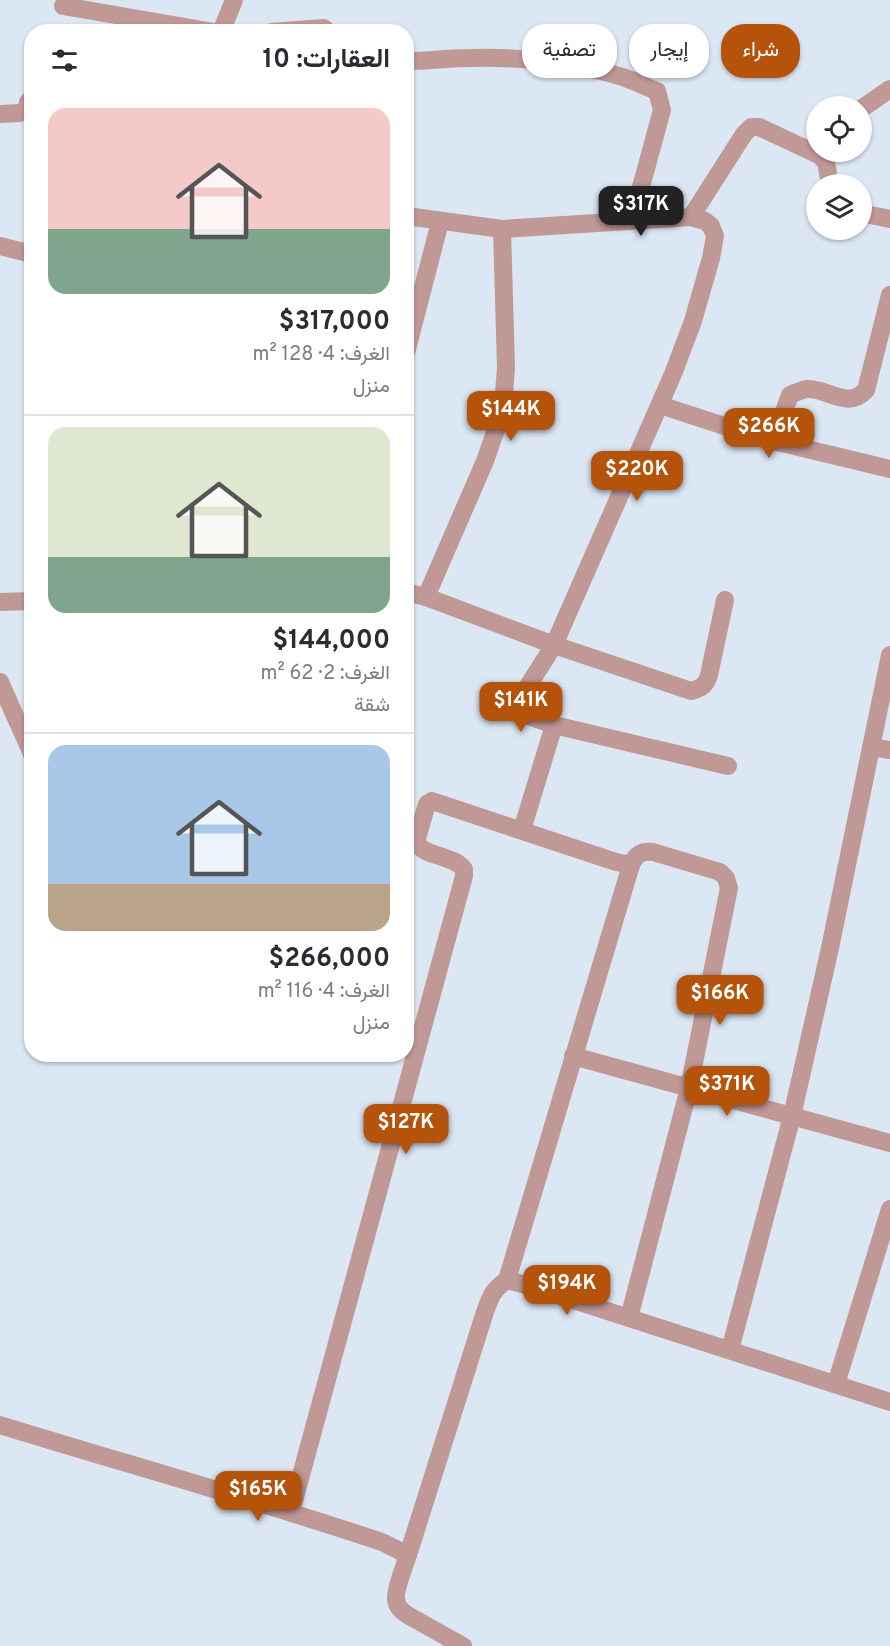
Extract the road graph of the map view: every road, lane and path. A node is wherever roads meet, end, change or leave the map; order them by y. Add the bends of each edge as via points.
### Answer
1 (234, 0) edge
2 (63, 6) dead end
3 (168, 24) edge
4 (224, 24) edge
5 (414, 61) edge
6 (890, 89) edge
7 (872, 101) edge
8 (24, 111) edge
9 (0, 114) edge
10 (806, 149) edge
11 (872, 215) edge
12 (414, 217) edge
13 (691, 217) junction
14 (890, 219) edge
15 (632, 220) junction
16 (440, 222) junction
17 (501, 229) junction
18 (0, 246) edge
19 (24, 252) edge
20 (890, 295) edge
21 (414, 322) edge
22 (660, 405) junction
23 (773, 441) junction
24 (890, 469) edge
25 (414, 594) edge
26 (426, 597) junction
27 (725, 600) dead end
28 (24, 601) edge
29 (0, 602) edge
30 (554, 645) junction
31 (890, 655) edge
32 (0, 682) edge
33 (554, 725) junction
34 (24, 736) edge
35 (871, 747) junction
36 (890, 750) edge
37 (728, 766) dead end
38 (522, 830) junction
39 (631, 865) junction
40 (573, 1056) junction
41 (414, 1060) edge
42 (413, 1062) edge
43 (689, 1088) junction
44 (792, 1116) junction
45 (890, 1143) edge
46 (890, 1209) edge
47 (507, 1280) junction
48 (629, 1318) junction
49 (730, 1350) junction
50 (836, 1384) junction
51 (890, 1402) edge
52 (0, 1425) edge
53 (291, 1512) junction
54 (408, 1555) junction
55 (463, 1646) edge

1 - 4 street
2 - 3 street
5 - 15 street via 541,61 623,77 657,92 663,111
6 - 7 street
8 - 9 street
10 - 13 street via 751,127
11 - 14 street
12 - 16 street
13 - 15 street
13 - 22 street via 705,220 715,236 690,332
15 - 17 street
16 - 17 street
16 - 21 street
17 - 26 street via 506,368 499,421
18 - 19 street
20 - 23 street via 866,390 852,400 809,389 790,395
22 - 23 street
22 - 30 street
23 - 24 street
25 - 26 street
26 - 30 street
27 - 30 street via 707,683 700,689 692,691
28 - 29 street
30 - 33 street via 518,706 523,714
31 - 35 street
32 - 34 street
33 - 37 street
33 - 38 street
35 - 36 street
35 - 44 street
38 - 39 street
38 - 41 street via 436,802 427,804 417,846 457,862 464,869 464,876
39 - 40 street
39 - 43 street via 639,853 653,852 720,872 728,883
40 - 43 street
40 - 47 street
42 - 53 street
43 - 44 street
43 - 48 street
44 - 45 street
44 - 49 street
46 - 50 street
47 - 48 street
47 - 54 street via 492,1294 484,1315
48 - 49 street
49 - 50 street
50 - 51 street
52 - 53 street
53 - 54 street via 382,1542
54 - 55 street via 396,1598 399,1606

